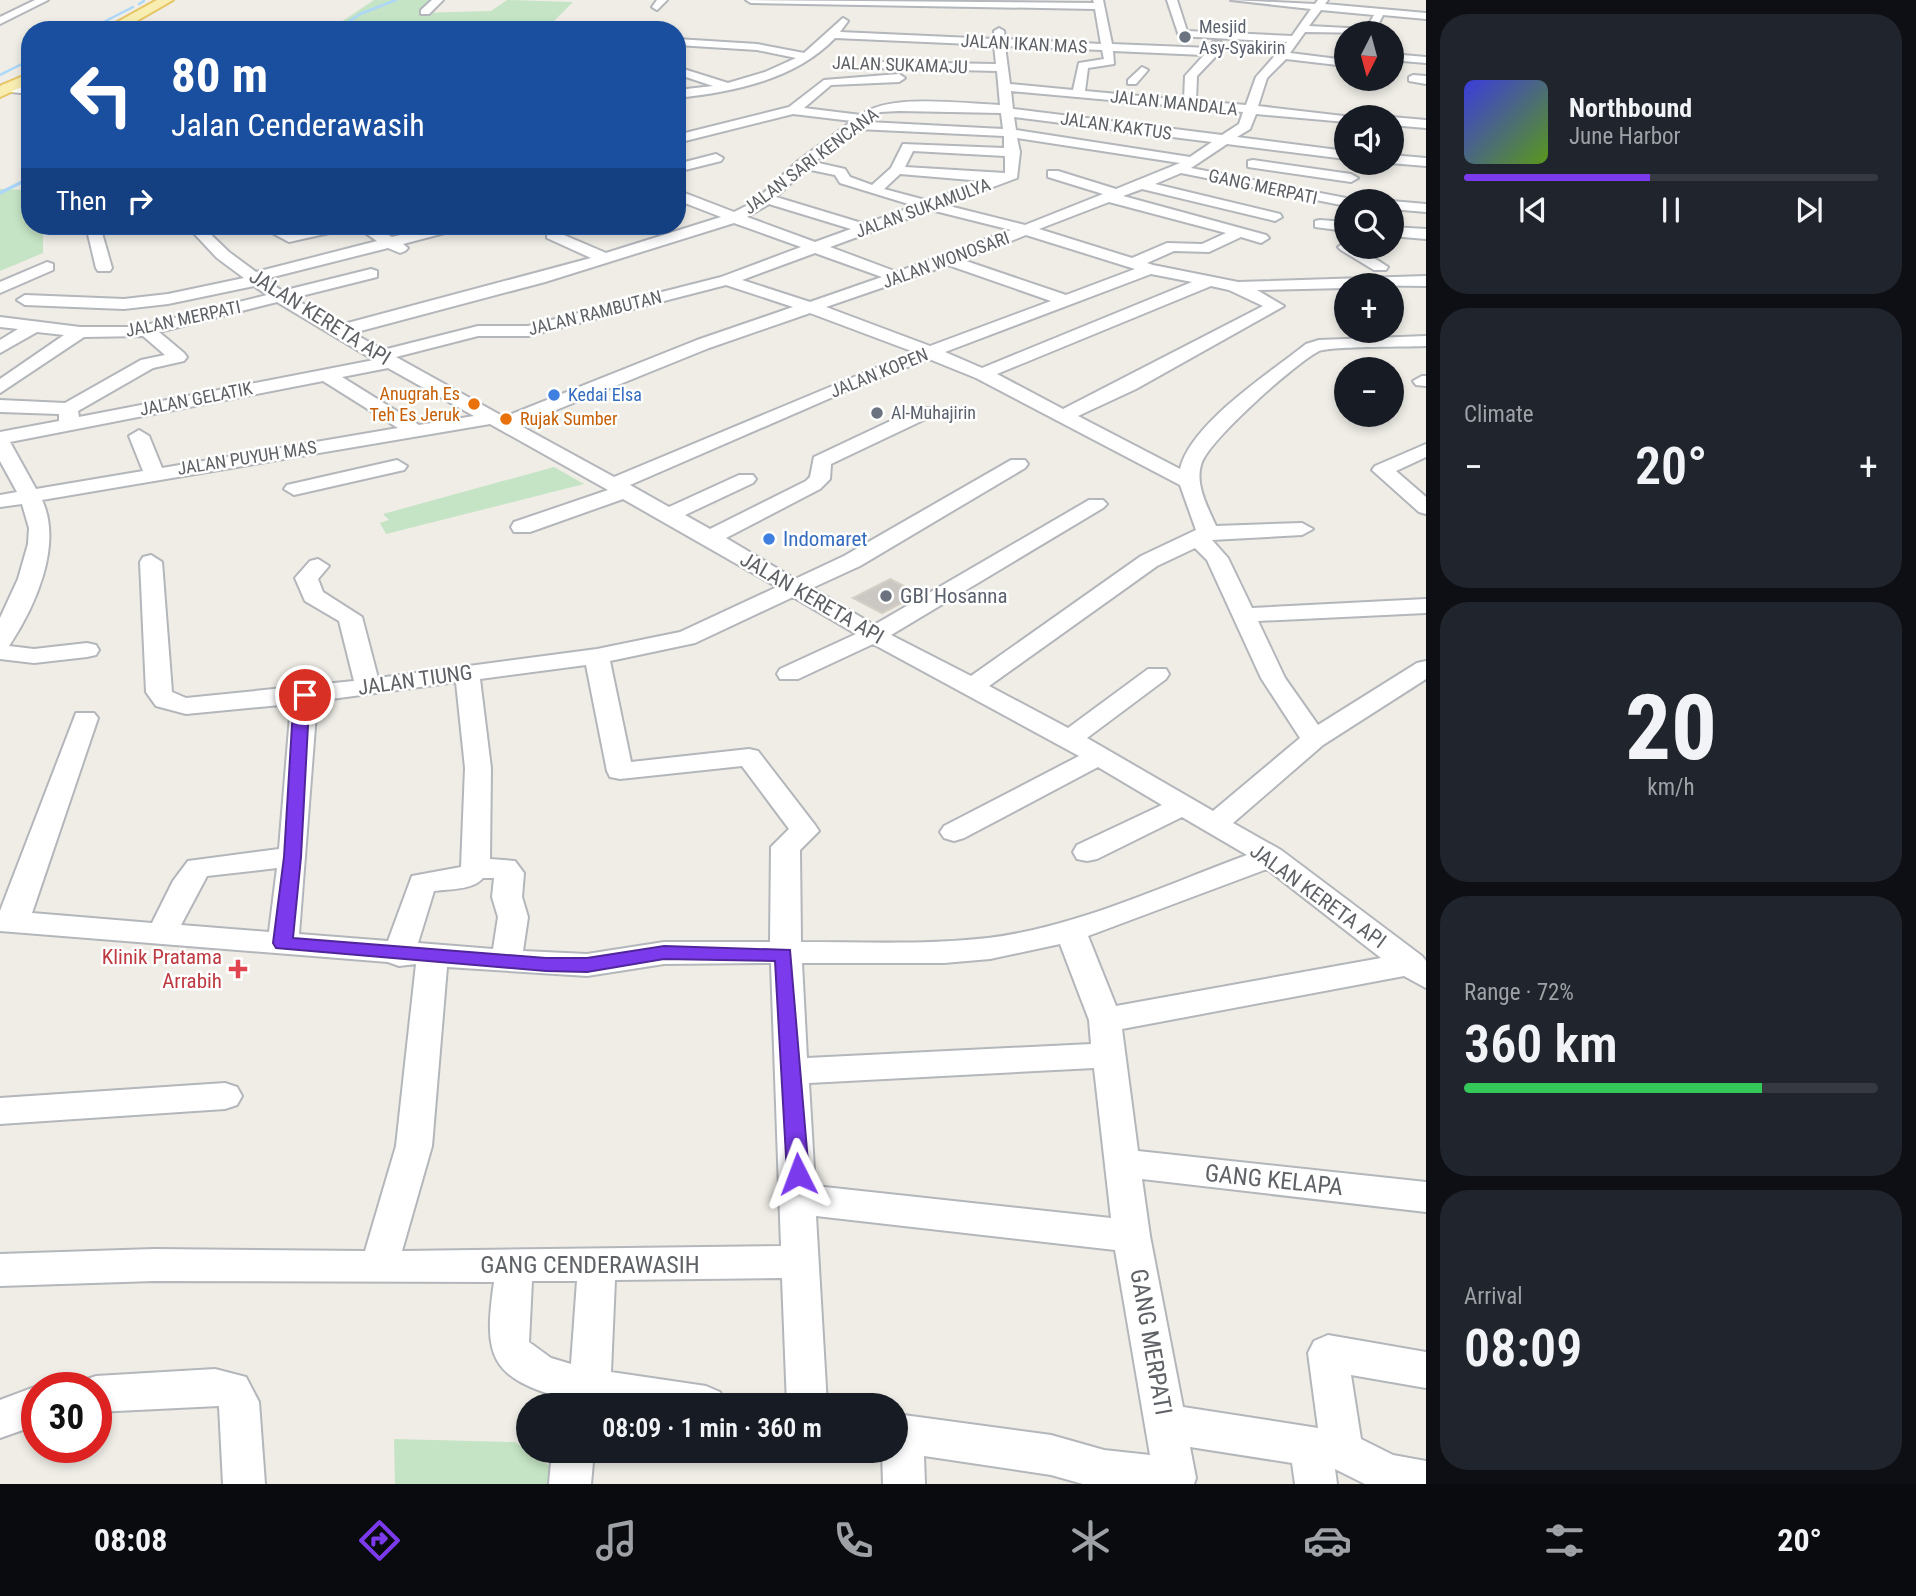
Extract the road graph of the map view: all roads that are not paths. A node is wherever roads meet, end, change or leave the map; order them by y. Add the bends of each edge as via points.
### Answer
1 (43, 0) edge
2 (167, 0) edge
3 (177, 0) edge
4 (438, 0) edge
5 (751, 0) edge
6 (1172, 0) edge
7 (1236, 0) edge
8 (817, 1) edge
9 (858, 2) edge
10 (1099, 3) edge
11 (1321, 3) edge
12 (1243, 11) edge
13 (425, 12) dead end
14 (1380, 12) junction
15 (1426, 16) edge
16 (0, 21) edge
17 (127, 21) edge
18 (138, 21) edge
19 (844, 21) junction
20 (857, 21) dead end
21 (1000, 31) junction
22 (1103, 31) junction
23 (1116, 31) dead end
24 (1170, 33) dead end
25 (1183, 34) junction
26 (1298, 34) junction
27 (835, 35) junction
28 (1220, 36) junction
29 (1238, 36) junction
30 (896, 38) junction
31 (686, 46) edge
32 (686, 48) edge
33 (1107, 48) junction
34 (1214, 52) junction
35 (1283, 55) junction
36 (728, 58) dead end
37 (800, 58) junction
38 (1404, 58) edge
39 (1426, 60) edge
40 (1334, 61) edge
41 (818, 62) dead end
42 (861, 65) dead end
43 (908, 66) junction
44 (1002, 68) junction
45 (686, 73) edge
46 (21, 76) edge
47 (899, 78) dead end
48 (21, 81) edge
49 (1003, 87) junction
50 (2, 88) edge
51 (729, 88) junction
52 (21, 89) edge
53 (686, 93) edge
54 (1077, 94) junction
55 (1190, 105) junction
56 (793, 110) junction
57 (1007, 111) junction
58 (1251, 111) junction
59 (1334, 117) edge
60 (860, 122) junction
61 (1404, 122) edge
62 (1426, 124) edge
63 (1012, 132) junction
64 (686, 137) edge
65 (1224, 140) junction
66 (1013, 152) junction
67 (1334, 154) edge
68 (1426, 154) edge
69 (1404, 155) edge
70 (716, 158) dead end
71 (1404, 158) edge
72 (1426, 162) edge
73 (803, 164) junction
74 (1253, 164) dead end
75 (1186, 165) junction
76 (686, 166) edge
77 (897, 170) junction
78 (1053, 174) dead end
79 (1351, 175) edge
80 (1005, 178) junction
81 (1351, 178) junction
82 (1144, 185) junction
83 (1349, 189) edge
84 (875, 190) junction
85 (1115, 196) junction
86 (686, 198) edge
87 (766, 198) junction
88 (1334, 200) edge
89 (936, 205) junction
90 (1404, 206) edge
91 (1426, 208) edge
92 (1275, 217) dead end
93 (734, 218) junction
94 (1320, 224) dead end
95 (1334, 226) edge
96 (866, 229) junction
97 (1027, 230) junction
98 (1240, 232) junction
99 (1404, 232) edge
100 (686, 233) edge
101 (1426, 234) edge
102 (95, 235) edge
103 (203, 235) edge
104 (217, 235) edge
105 (377, 235) edge
106 (413, 235) edge
107 (680, 235) edge
108 (552, 236) dead end
109 (1261, 238) dead end
110 (226, 243) dead end
111 (396, 246) junction
112 (816, 248) junction
113 (607, 258) junction
114 (1366, 259) edge
115 (948, 260) junction
116 (1426, 265) edge
117 (1142, 266) junction
118 (47, 267) dead end
119 (1356, 267) dead end
120 (1380, 267) junction
121 (104, 268) dead end
122 (371, 274) dead end
123 (898, 278) junction
124 (255, 279) junction
125 (727, 280) junction
126 (1212, 280) junction
127 (1426, 281) edge
128 (1234, 286) junction
129 (0, 288) edge
130 (281, 298) junction
131 (25, 300) dead end
132 (1067, 301) junction
133 (812, 308) junction
134 (0, 322) edge
135 (33, 327) junction
136 (147, 330) junction
137 (339, 331) junction
138 (79, 332) junction
139 (1426, 341) edge
140 (0, 348) edge
141 (931, 352) junction
142 (386, 359) junction
143 (982, 374) junction
144 (326, 375) junction
145 (0, 387) edge
146 (0, 407) edge
147 (925, 412) dead end
148 (69, 416) junction
149 (1061, 417) junction
150 (499, 421) junction
151 (414, 430) junction
152 (139, 436) dead end
153 (0, 440) edge
154 (325, 445) junction
155 (1426, 450) edge
156 (1018, 464) dead end
157 (397, 466) dead end
158 (154, 473) junction
159 (352, 476) junction
160 (746, 479) dead end
161 (1190, 482) junction
162 (619, 488) junction
163 (294, 489) dead end
164 (26, 496) junction
165 (0, 500) edge
166 (1096, 504) dead end
167 (1426, 508) edge
168 (668, 514) junction
169 (522, 527) dead end
170 (1302, 529) dead end
171 (1202, 534) junction
172 (710, 538) junction
173 (151, 562) dead end
174 (318, 566) dead end
175 (794, 588) junction
176 (1426, 606) edge
177 (1243, 615) junction
178 (874, 635) junction
179 (0, 642) edge
180 (87, 650) dead end
181 (0, 652) edge
182 (597, 656) junction
183 (1426, 668) edge
184 (467, 673) junction
185 (789, 674) dead end
186 (1157, 674) dead end
187 (368, 685) junction
188 (972, 687) junction
189 (305, 695) junction
190 (85, 718) dead end
191 (1069, 739) junction
192 (1314, 739) junction
193 (1098, 757) junction
194 (1182, 806) junction
195 (1214, 825) junction
196 (954, 832) dead end
197 (1087, 852) dead end
198 (293, 857) junction
199 (1271, 857) junction
200 (475, 869) junction
201 (7, 921) edge
202 (1071, 931) junction
203 (162, 933) junction
204 (283, 943) junction
205 (784, 955) junction
206 (416, 956) junction
207 (506, 962) junction
208 (1419, 971) edge
209 (1107, 1037) junction
210 (793, 1071) junction
211 (225, 1097) dead end
212 (0, 1111) edge
213 (1122, 1163) junction
214 (1426, 1198) edge
215 (800, 1199) junction
216 (1131, 1236) junction
217 (801, 1262) junction
218 (515, 1265) junction
219 (597, 1266) junction
220 (379, 1267) junction
221 (0, 1270) edge
222 (1426, 1370) edge
223 (112, 1393) edge
224 (582, 1393) edge
225 (588, 1393) edge
226 (806, 1393) edge
227 (21, 1412) edge
228 (0, 1419) edge
229 (1166, 1424) junction
230 (908, 1434) edge
231 (1323, 1460) edge
232 (572, 1463) edge
233 (902, 1463) edge
234 (1102, 1477) edge
235 (1426, 1481) edge
236 (244, 1484) edge
237 (569, 1484) edge
238 (904, 1484) edge

1 - 16 street
2 - 17 main road
3 - 18 main road
4 - 13 street
5 - 8 street
6 - 25 street
7 - 12 street
8 - 9 street
9 - 10 street
9 - 19 street
10 - 22 street
11 - 12 street
11 - 14 street
11 - 26 street, JALAN WONOSARI
12 - 29 street
14 - 15 street
14 - 26 street via 1370,32
19 - 20 street
19 - 27 street
21 - 30 street, JALAN IKAN MAS
21 - 33 street, JALAN IKAN MAS
21 - 44 street, JALAN SUKAMULYA
22 - 23 street
22 - 33 street
24 - 25 street
25 - 28 street
26 - 29 street
26 - 35 street, JALAN WONOSARI
27 - 30 street, JALAN IKAN MAS
27 - 37 street
28 - 29 street
28 - 34 street
30 - 43 street
31 - 37 street, JALAN SUKAMAJU via 757,47
32 - 36 street
33 - 34 street, JALAN IKAN MAS
33 - 54 street via 1109,62 1083,65 1088,76
34 - 55 street via 1184,90
35 - 40 street
35 - 58 street, JALAN WONOSARI via 1262,77
37 - 41 street, JALAN SUKAMAJU
37 - 51 street
38 - 39 street
42 - 43 street, JALAN SUKAMAJU
43 - 44 street, JALAN SUKAMAJU
44 - 49 street, JALAN SUKAMULYA
45 - 51 street
46 - 50 main road
47 - 56 street, JALAN SUKAMAJU via 828,82
48 - 50 main road
49 - 54 street, JALAN MANDALA
49 - 57 street, JALAN SUKAMULYA
50 - 52 street
51 - 53 street
54 - 55 street, JALAN MANDALA
55 - 58 street, JALAN MANDALA
56 - 60 street, GANG MERPATI
56 - 64 street, JALAN SUKAMAJU
57 - 60 street, JALAN SARI KENCANA via 886,107
57 - 63 street, JALAN SUKAMULYA
57 - 65 street, JALAN KAKTUS
58 - 59 street, JALAN MANDALA
58 - 65 street, JALAN WONOSARI via 1251,127
60 - 63 street, GANG MERPATI
60 - 73 street, JALAN SARI KENCANA
61 - 62 street
63 - 66 street, JALAN SUKAMULYA
63 - 75 street, GANG MERPATI
65 - 67 street, JALAN KAKTUS
65 - 75 street, JALAN WONOSARI
66 - 77 street via 908,147
66 - 80 street, JALAN SUKAMULYA via 1012,175
68 - 69 street
70 - 76 street
71 - 72 street
73 - 84 street via 840,172 845,180
73 - 87 street, JALAN SARI KENCANA
74 - 81 street
75 - 82 street, JALAN WONOSARI
75 - 88 street, GANG MERPATI via 1253,186
77 - 80 street
77 - 84 street
78 - 85 street
79 - 81 street
80 - 89 street, JALAN SUKAMULYA
81 - 83 street
82 - 85 street, JALAN WONOSARI
82 - 92 street
84 - 89 street
85 - 97 street, JALAN WONOSARI
85 - 98 street
86 - 93 street
87 - 93 street, JALAN SARI KENCANA
87 - 96 street
89 - 96 street, JALAN SUKAMULYA
89 - 97 street
90 - 91 street
93 - 100 street, JALAN SARI KENCANA
93 - 112 street
94 - 95 street
96 - 112 street, JALAN SUKAMULYA
97 - 115 street, JALAN WONOSARI
97 - 117 street
98 - 109 street
98 - 117 street, JALAN KOPEN via 1204,249 1172,246
99 - 101 street
102 - 121 street
103 - 124 street, JALAN KERETA API
104 - 110 street
105 - 111 street
106 - 111 street
107 - 113 street, JALAN SARI KENCANA
108 - 113 street
111 - 124 street
112 - 123 street
112 - 125 street, JALAN SUKAMULYA
113 - 137 street, JALAN SARI KENCANA
114 - 120 street
115 - 123 street, JALAN WONOSARI
115 - 132 street
116 - 120 street
117 - 126 street
117 - 132 street, JALAN KOPEN
118 - 129 street
119 - 120 street
122 - 130 street, JALAN MERPATI
123 - 133 street, JALAN WONOSARI
124 - 130 street, JALAN KERETA API
124 - 131 street via 124,304
125 - 133 street
125 - 142 street, JALAN RAMBUTAN via 528,331 478,331
126 - 128 street
126 - 143 street
127 - 128 street
128 - 149 street via 1276,306
130 - 136 street, JALAN MERPATI
130 - 137 street, JALAN KERETA API
132 - 141 street, JALAN KOPEN
133 - 141 street
133 - 150 street, JALAN WONOSARI
134 - 135 street, JALAN MERPATI
135 - 138 street, JALAN MERPATI
135 - 140 street
136 - 138 street, JALAN MERPATI
136 - 148 street via 178,357 147,364
137 - 142 street, JALAN KERETA API
138 - 145 street
139 - 161 street via 1312,348 1196,449
141 - 143 street
141 - 162 street, JALAN KOPEN via 859,379
142 - 144 street, JALAN GELATIK
142 - 150 street, JALAN KERETA API
143 - 149 street
144 - 148 street, JALAN GELATIK
144 - 151 street
146 - 148 street
147 - 172 street via 821,461 820,479 813,485
148 - 153 street, JALAN GELATIK
149 - 161 street
150 - 151 street, JALAN PUYUH MAS
150 - 162 street, JALAN KERETA API
151 - 154 street, JALAN PUYUH MAS
152 - 158 street
153 - 164 street
154 - 158 street, JALAN PUYUH MAS
154 - 159 street
155 - 167 street via 1376,465
156 - 175 street, JALAN TIUNG via 852,561
157 - 159 street
158 - 164 street, JALAN PUYUH MAS
159 - 163 street
160 - 168 street
161 - 171 street
162 - 168 street, JALAN KERETA API
162 - 169 street, JALAN KOPEN
164 - 165 street, JALAN PUYUH MAS
164 - 179 street via 37,514 41,536 20,604
166 - 178 street
168 - 172 street, JALAN KERETA API
170 - 171 street
171 - 177 street
171 - 188 street via 1149,561
172 - 175 street, JALAN KERETA API
173 - 189 street, JALAN TIUNG via 159,692 165,701 186,706
174 - 187 street via 306,578 313,596 350,617
175 - 178 street, JALAN KERETA API
175 - 182 street, JALAN TIUNG via 687,638
176 - 177 street
177 - 192 street via 1273,678
178 - 185 street
178 - 188 street, JALAN KERETA API
180 - 181 street via 23,656
182 - 184 street, JALAN TIUNG
182 - 205 street via 620,771 749,757 805,831 785,847
183 - 192 street
184 - 187 street, JALAN TIUNG
184 - 200 street via 478,768
186 - 191 street
187 - 189 street, JALAN TIUNG
188 - 191 street, JALAN KERETA API
189 - 198 street
190 - 201 street
191 - 193 street, JALAN KERETA API
192 - 195 street
193 - 194 street, JALAN KERETA API
193 - 196 street
194 - 195 street, JALAN KERETA API
194 - 197 street
195 - 199 street, JALAN KERETA API
198 - 203 street via 198,868
198 - 204 street
199 - 202 street
199 - 208 street, JALAN KERETA API
200 - 206 street via 468,877 422,883
200 - 207 street via 505,868 509,873 507,897 513,916
201 - 203 street
202 - 205 street via 990,948 944,952
202 - 209 street, GANG MERPATI
203 - 204 street
204 - 206 street
205 - 207 street via 664,953 587,965
205 - 210 street
206 - 207 street
206 - 220 street via 414,1146
208 - 209 street
209 - 210 street
209 - 213 street, GANG MERPATI
210 - 215 street
211 - 212 street
213 - 214 street, GANG KELAPA
213 - 216 street, GANG MERPATI
215 - 216 street
215 - 217 street
216 - 229 street, GANG MERPATI
217 - 219 street, GANG CENDERAWASIH
217 - 226 street
218 - 219 street, GANG CENDERAWASIH
218 - 220 street, GANG CENDERAWASIH
218 - 224 street via 509,1332 512,1351 533,1368
219 - 225 street
220 - 221 street via 154,1265
222 - 231 street via 1328,1353
223 - 236 street via 232,1390 239,1402
227 - 228 street
229 - 231 street
229 - 234 street, GANG MERPATI via 1175,1478
230 - 234 street, GANG MERPATI via 1051,1455
231 - 235 street
232 - 237 street
233 - 238 street

